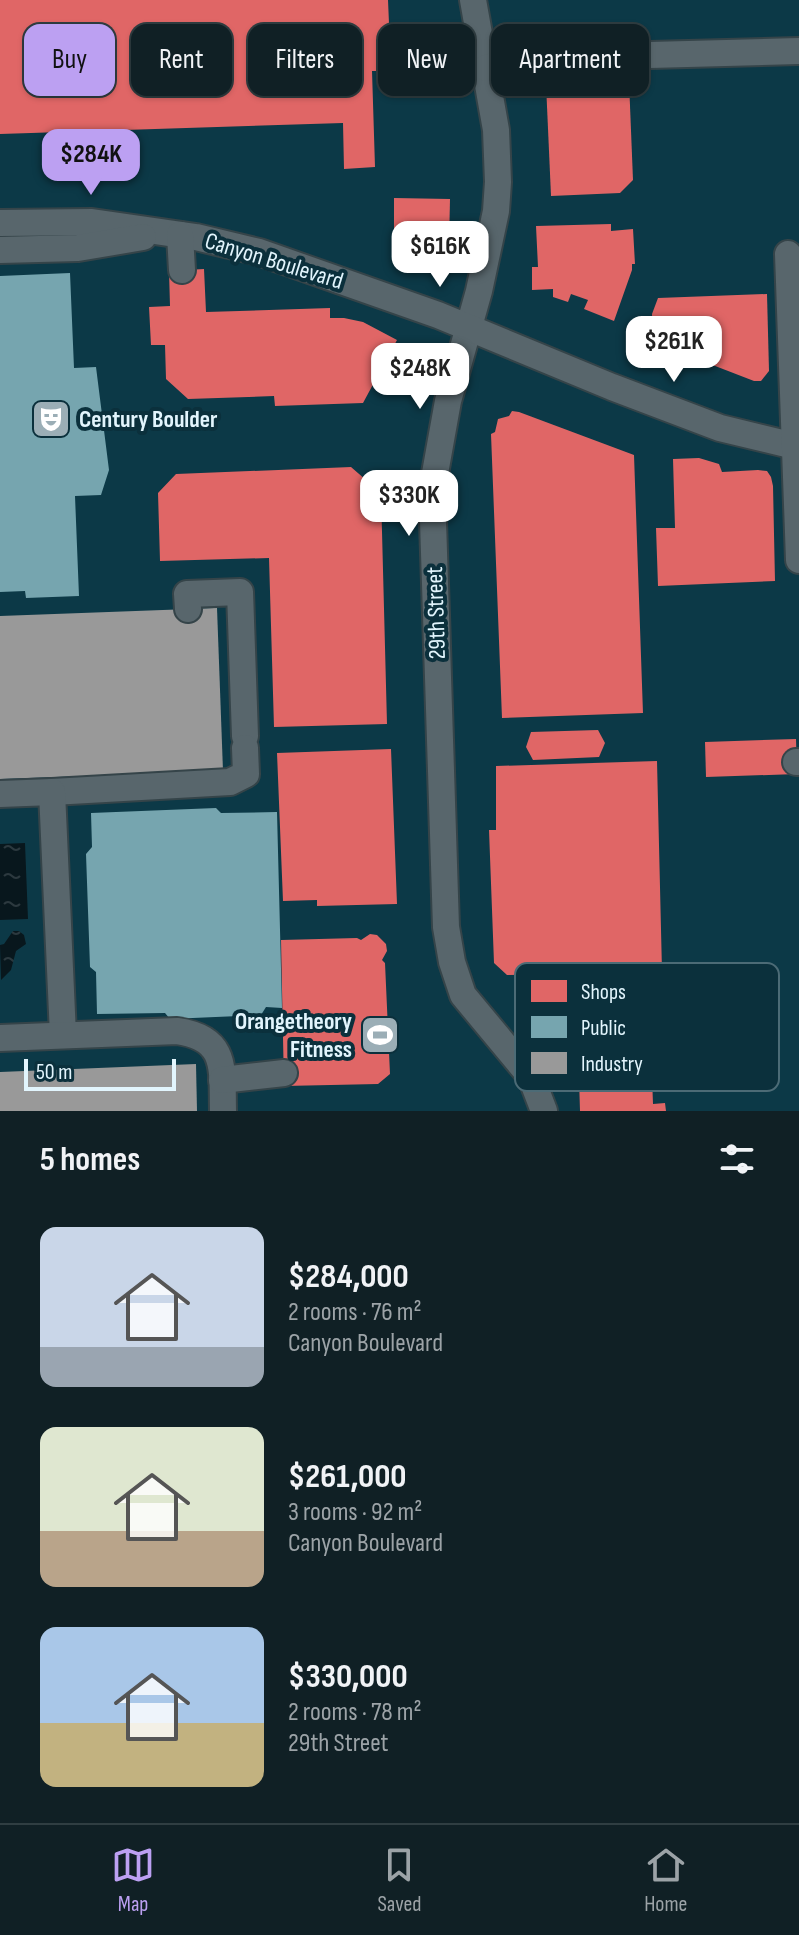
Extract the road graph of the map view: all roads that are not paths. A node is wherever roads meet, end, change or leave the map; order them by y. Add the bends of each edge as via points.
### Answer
1 (473, 0) edge
2 (799, 51) edge
3 (486, 68) junction
4 (0, 223) edge
5 (169, 234) junction
6 (0, 250) edge
7 (788, 254) dead end
8 (182, 270) dead end
9 (468, 328) junction
10 (797, 445) edge
11 (799, 560) edge
12 (188, 609) dead end
13 (52, 792) junction
14 (0, 794) edge
15 (63, 1035) junction
16 (0, 1038) edge
17 (515, 1058) edge
18 (284, 1073) dead end
19 (222, 1080) junction
20 (536, 1091) edge
21 (223, 1111) edge
22 (544, 1111) edge

1 - 3 street, 29th Street
2 - 3 street via 535,58
3 - 9 street, 29th Street via 496,130 497,197
4 - 5 street, Canyon Boulevard via 92,222
5 - 6 street, Canyon Boulevard via 99,246
5 - 8 street
5 - 9 street, Canyon Boulevard via 259,252
7 - 10 street
9 - 10 street, Canyon Boulevard via 720,428
9 - 17 street, 29th Street via 432,490 446,927 463,995
10 - 11 street
12 - 13 street via 187,594 240,592 246,774 230,782 194,778
13 - 14 street
13 - 15 street
15 - 16 street
15 - 19 street via 196,1034 210,1041 219,1056
18 - 19 street
19 - 21 street
20 - 22 street, 29th Street

